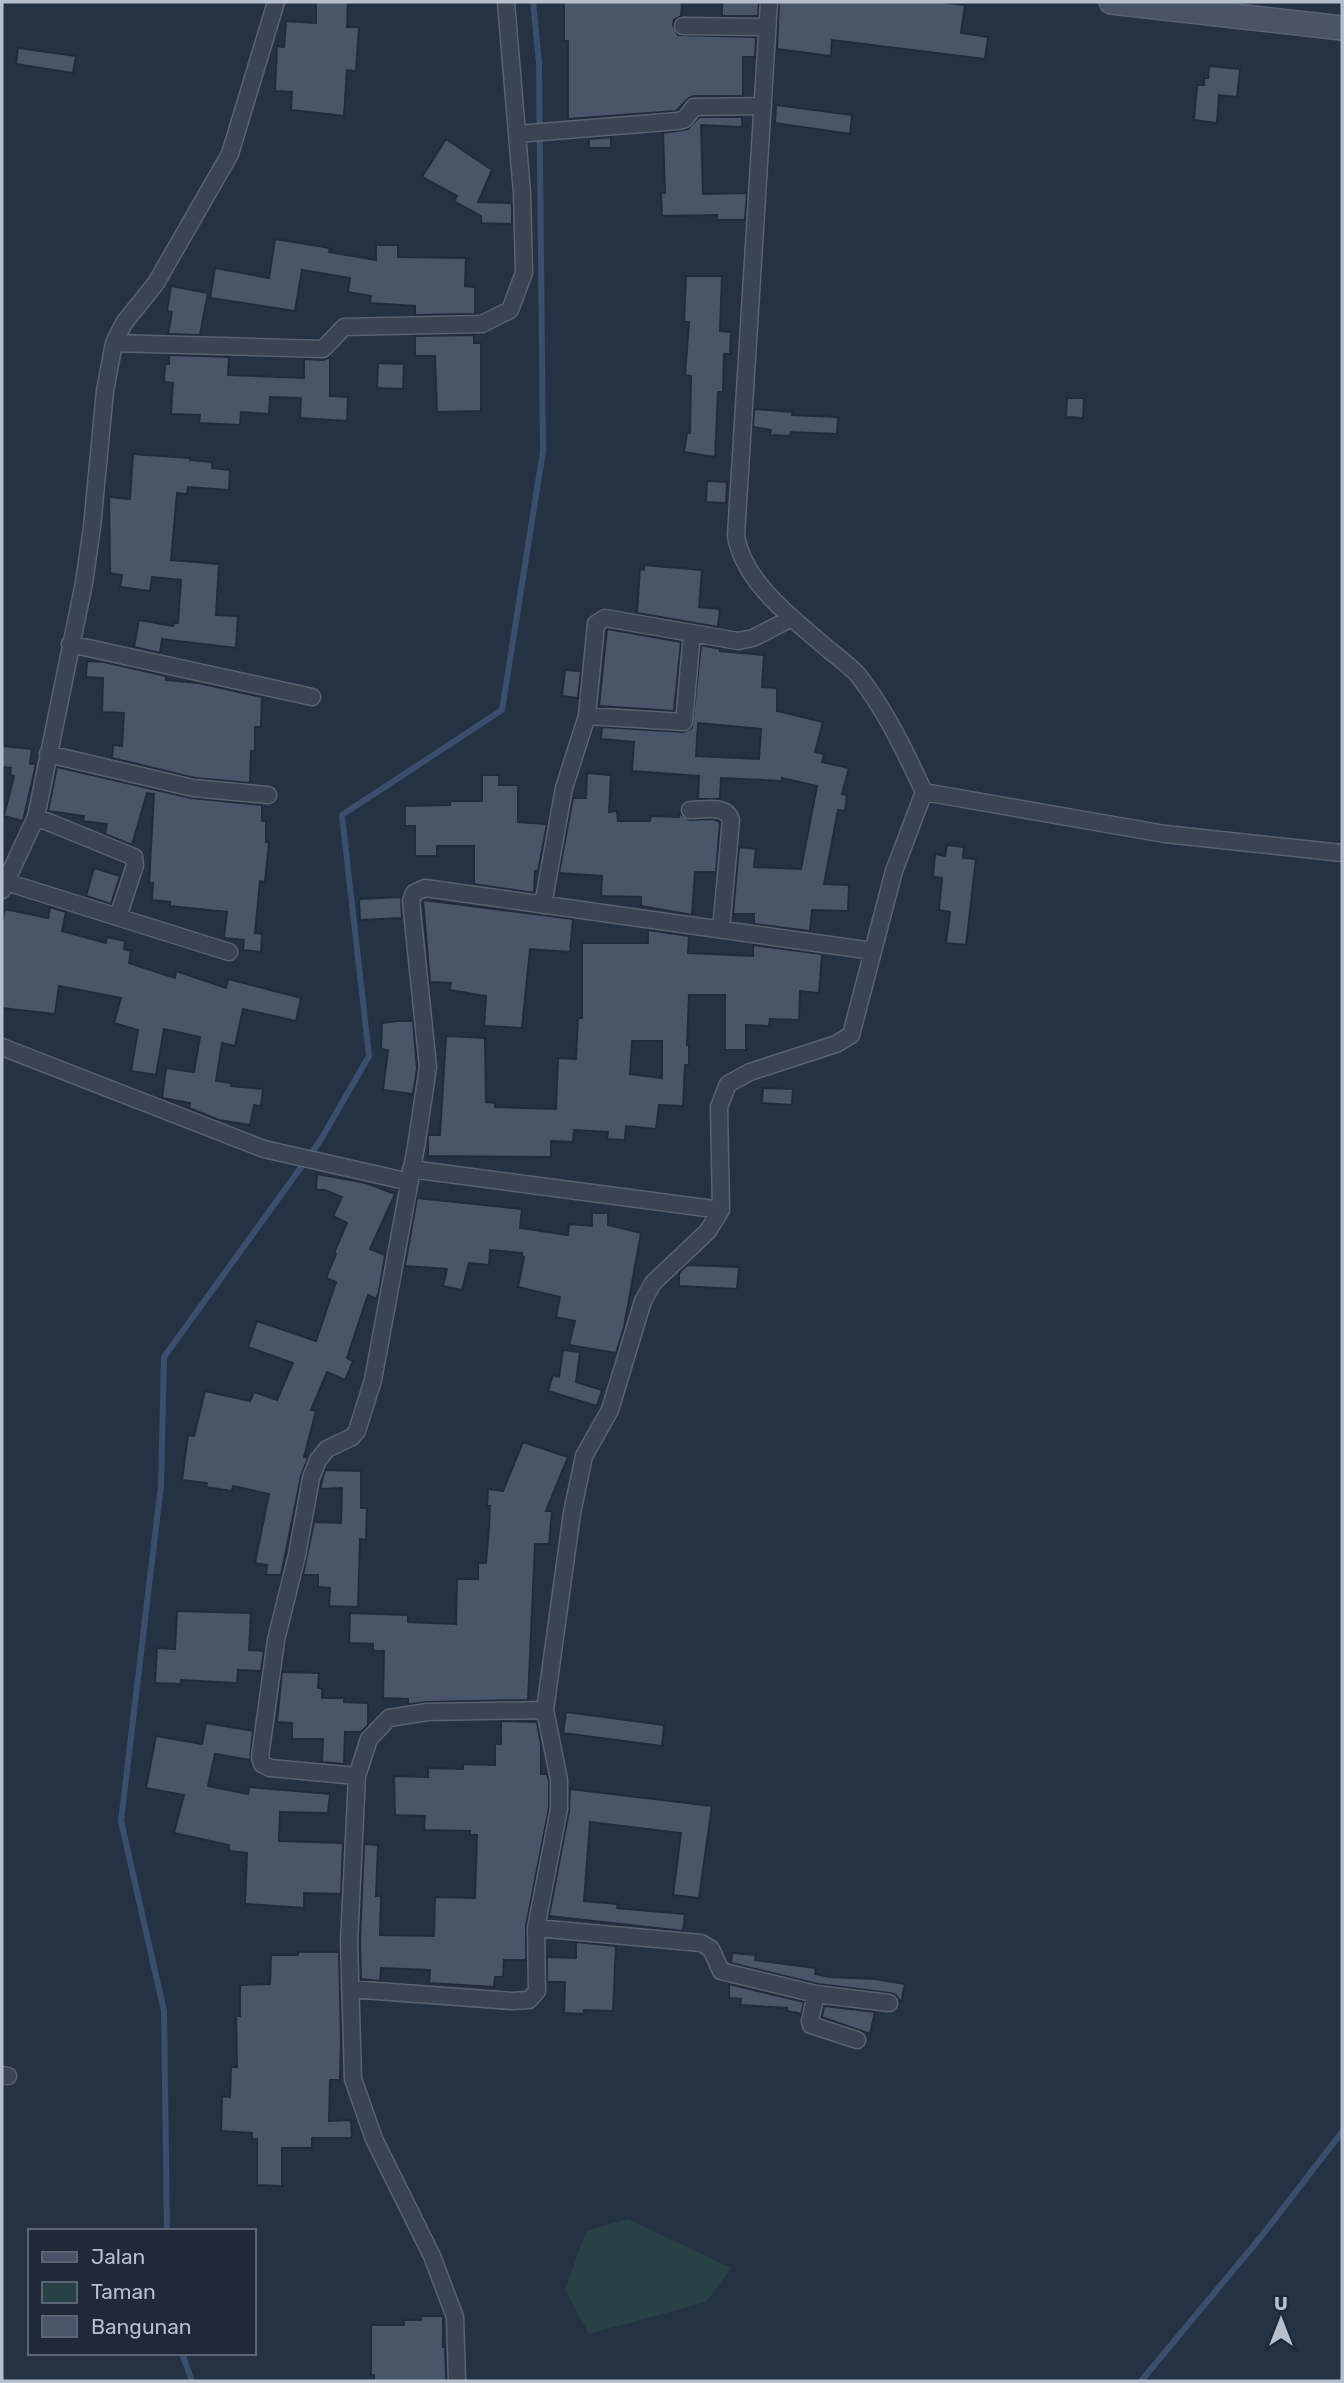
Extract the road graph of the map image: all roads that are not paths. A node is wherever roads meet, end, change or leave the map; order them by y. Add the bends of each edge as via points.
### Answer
1 (276, 2) edge
2 (506, 2) edge
3 (769, 2) edge
4 (1114, 2) edge
5 (683, 26) dead end
6 (767, 27) junction
7 (1342, 28) edge
8 (763, 106) junction
9 (521, 134) junction
10 (114, 343) junction
11 (787, 620) junction
12 (692, 633) junction
13 (71, 644) junction
14 (312, 697) dead end
15 (587, 716) junction
16 (48, 754) junction
17 (924, 792) junction
18 (268, 795) dead end
19 (690, 810) dead end
20 (36, 817) junction
21 (1342, 853) edge
22 (4, 886) edge
23 (543, 905) junction
24 (118, 917) junction
25 (721, 930) junction
26 (873, 951) junction
27 (229, 952) dead end
28 (2, 1047) edge
29 (411, 1176) junction
30 (721, 1210) junction
31 (545, 1710) junction
32 (357, 1776) junction
33 (536, 1928) junction
34 (350, 1989) junction
35 (816, 1994) junction
36 (889, 2003) dead end
37 (858, 2040) dead end
38 (457, 2381) edge

1 - 10 street via 230,154 156,283
2 - 9 street
3 - 6 street
4 - 7 main road
5 - 6 street
6 - 8 street
8 - 9 street via 694,107 678,121
8 - 11 street via 736,536 741,555
9 - 10 street via 524,273 510,310 482,324 344,327 323,349
10 - 13 street via 84,583
11 - 12 street via 738,642
11 - 17 street via 856,673 896,733
12 - 15 street via 684,722
12 - 15 street via 600,620
13 - 14 street
13 - 16 street
15 - 23 street via 564,788
16 - 18 street via 193,788
16 - 20 street
17 - 21 street via 1165,834
17 - 26 street via 894,871
19 - 25 street via 724,810 731,820
20 - 22 street
20 - 24 street via 134,857
22 - 24 street
23 - 25 street
23 - 29 street via 425,888 414,892 411,901 428,1066
24 - 27 street
25 - 26 street
26 - 30 street via 851,1035 728,1084 719,1107
28 - 29 street via 264,1149
29 - 30 street
29 - 32 street via 373,1380 357,1431 327,1449 311,1478 276,1640 260,1757 270,1768
30 - 31 street via 708,1231 653,1283 643,1301 610,1410 584,1456
31 - 32 street via 427,1712 389,1718 369,1739
31 - 33 street via 559,1780 559,1809
32 - 34 street
33 - 34 street via 537,1991 529,2000
33 - 35 street via 701,1943 711,1949 721,1971
34 - 38 street via 353,2079 374,2139 432,2256 454,2317
35 - 36 street
35 - 37 street via 811,2025

